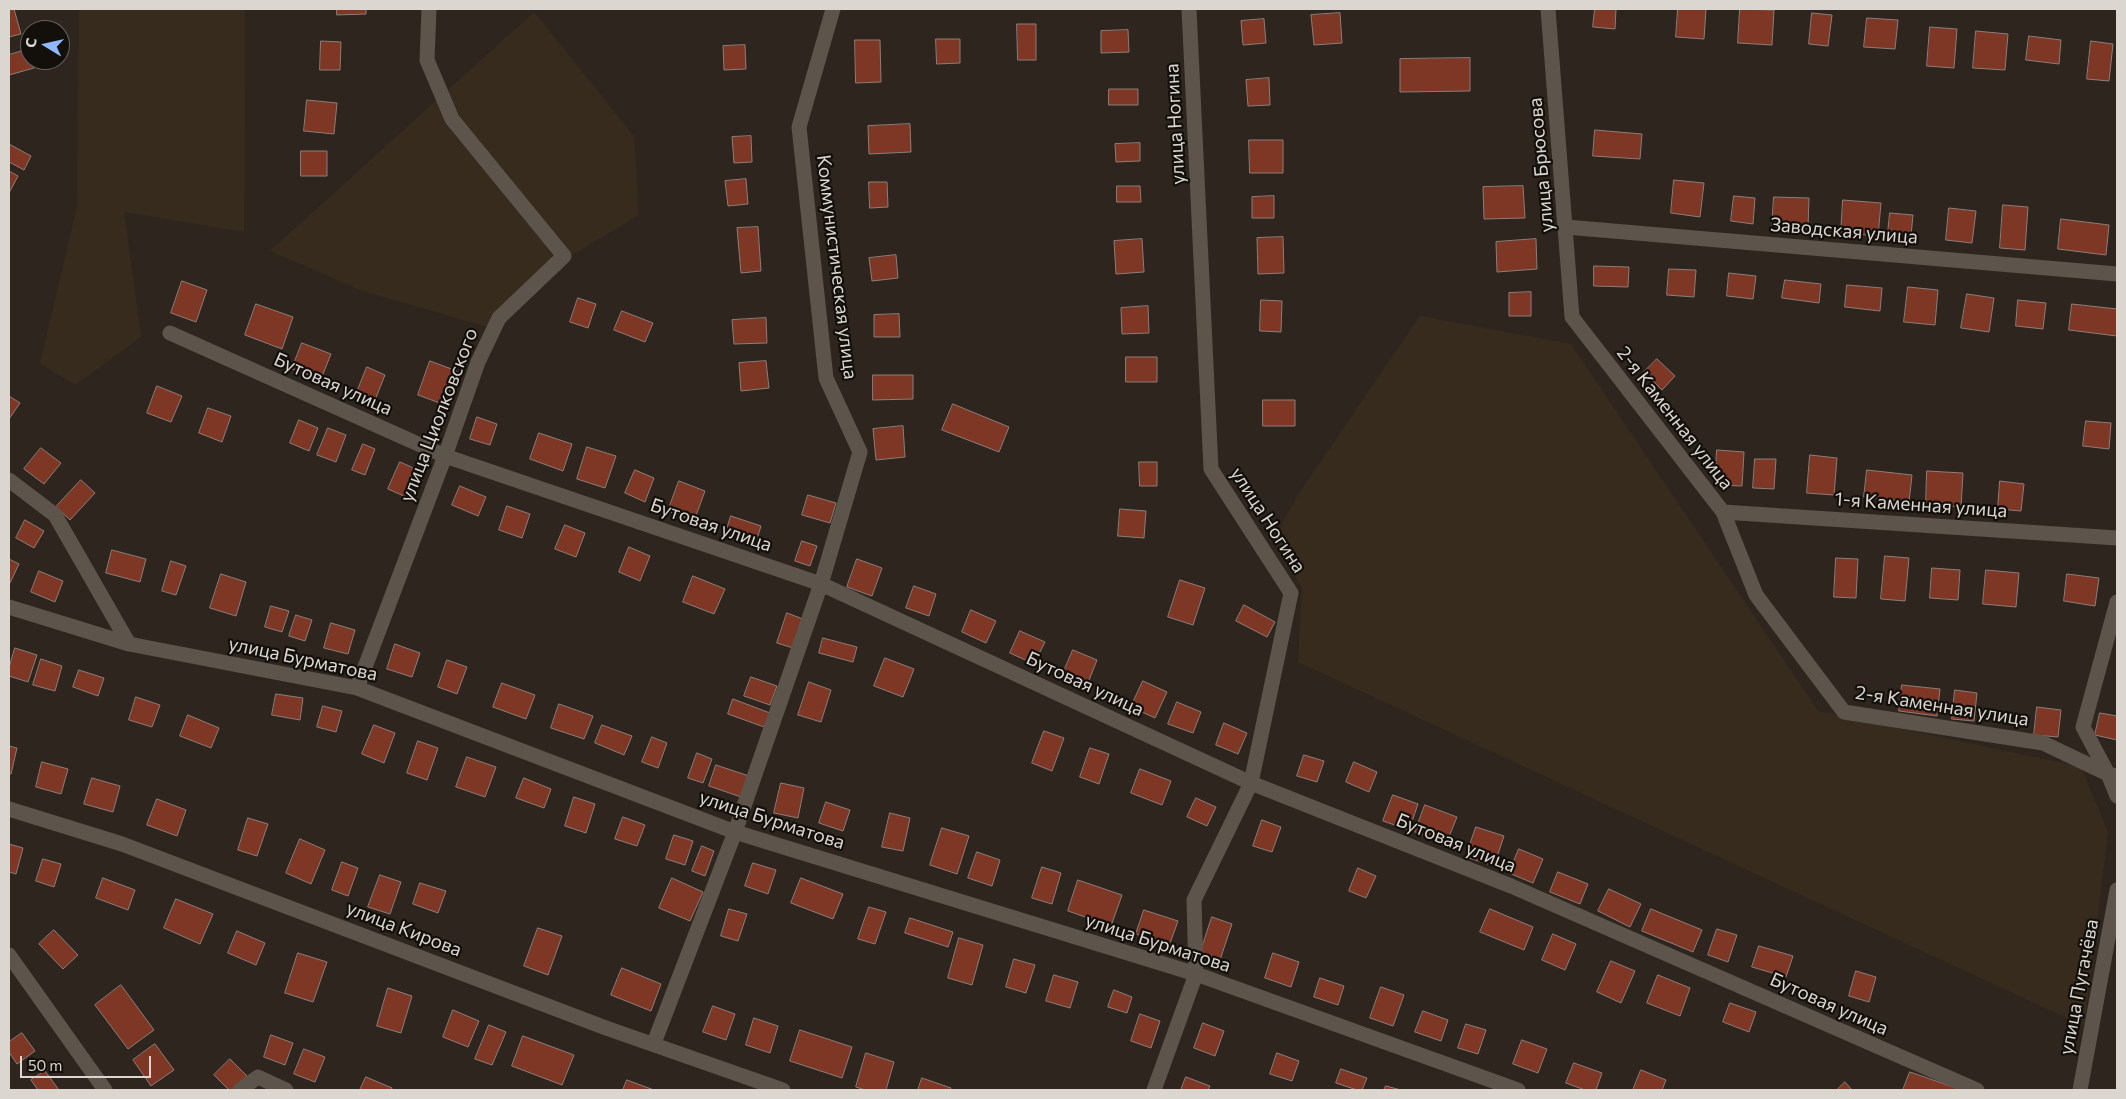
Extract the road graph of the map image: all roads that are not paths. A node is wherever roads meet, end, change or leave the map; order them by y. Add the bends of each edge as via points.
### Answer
1 (429, 9) edge
2 (833, 9) edge
3 (1189, 9) edge
4 (1548, 9) edge
5 (1566, 227) junction
6 (2117, 274) edge
7 (1572, 318) joint
8 (170, 333) dead end
9 (445, 456) junction
10 (9, 480) edge
11 (1723, 512) junction
12 (2117, 538) edge
13 (821, 584) junction
14 (2117, 602) edge
15 (9, 607) edge
16 (129, 644) junction
17 (357, 688) junction
18 (2113, 775) edge
19 (1251, 783) junction
20 (2117, 796) edge
21 (9, 809) edge
22 (734, 832) junction
23 (2117, 890) edge
24 (9, 955) edge
25 (1196, 974) junction
26 (654, 1043) junction
27 (105, 1090) edge
28 (240, 1090) edge
29 (286, 1090) edge
30 (784, 1090) edge
31 (1154, 1090) edge
32 (1518, 1090) edge
33 (1977, 1090) edge
34 (2080, 1090) edge

1 - 9 street, улица Циолковского via 427,60 452,119 564,256 499,318 478,362
2 - 13 street, Коммунистическая улица via 799,127 826,378 860,452
3 - 19 street, улица Ногина via 1211,469 1290,593
4 - 5 street, улица Брюсова
5 - 6 street, Заводская улица
5 - 7 street, улица Брюсова
7 - 11 street, 2-я Каменная улица
8 - 9 street, Бутовая улица
9 - 13 street, Бутовая улица
9 - 17 street, улица Циолковского
10 - 16 street via 55,515
11 - 12 street, 1-я Каменная улица
11 - 18 street, 2-я Каменная улица via 1756,595 1844,712 2043,743
13 - 19 street, Бутовая улица
13 - 22 street, Коммунистическая улица
14 - 18 street via 2083,727
15 - 16 street, улица Бурматова
16 - 17 street, улица Бурматова
17 - 22 street, улица Бурматова
18 - 20 street
19 - 25 street, улица Ногина via 1194,900
19 - 33 street, Бутовая улица via 1511,886
21 - 26 street, улица Кирова via 122,844 606,1028
22 - 25 street, улица Бурматова
22 - 26 street, Коммунистическая улица
23 - 34 street, улица Пугачёва
24 - 27 street
25 - 31 street, улица Ногина
25 - 32 street, улица Бурматова
26 - 30 street, улица Кирова
28 - 29 street via 258,1076

